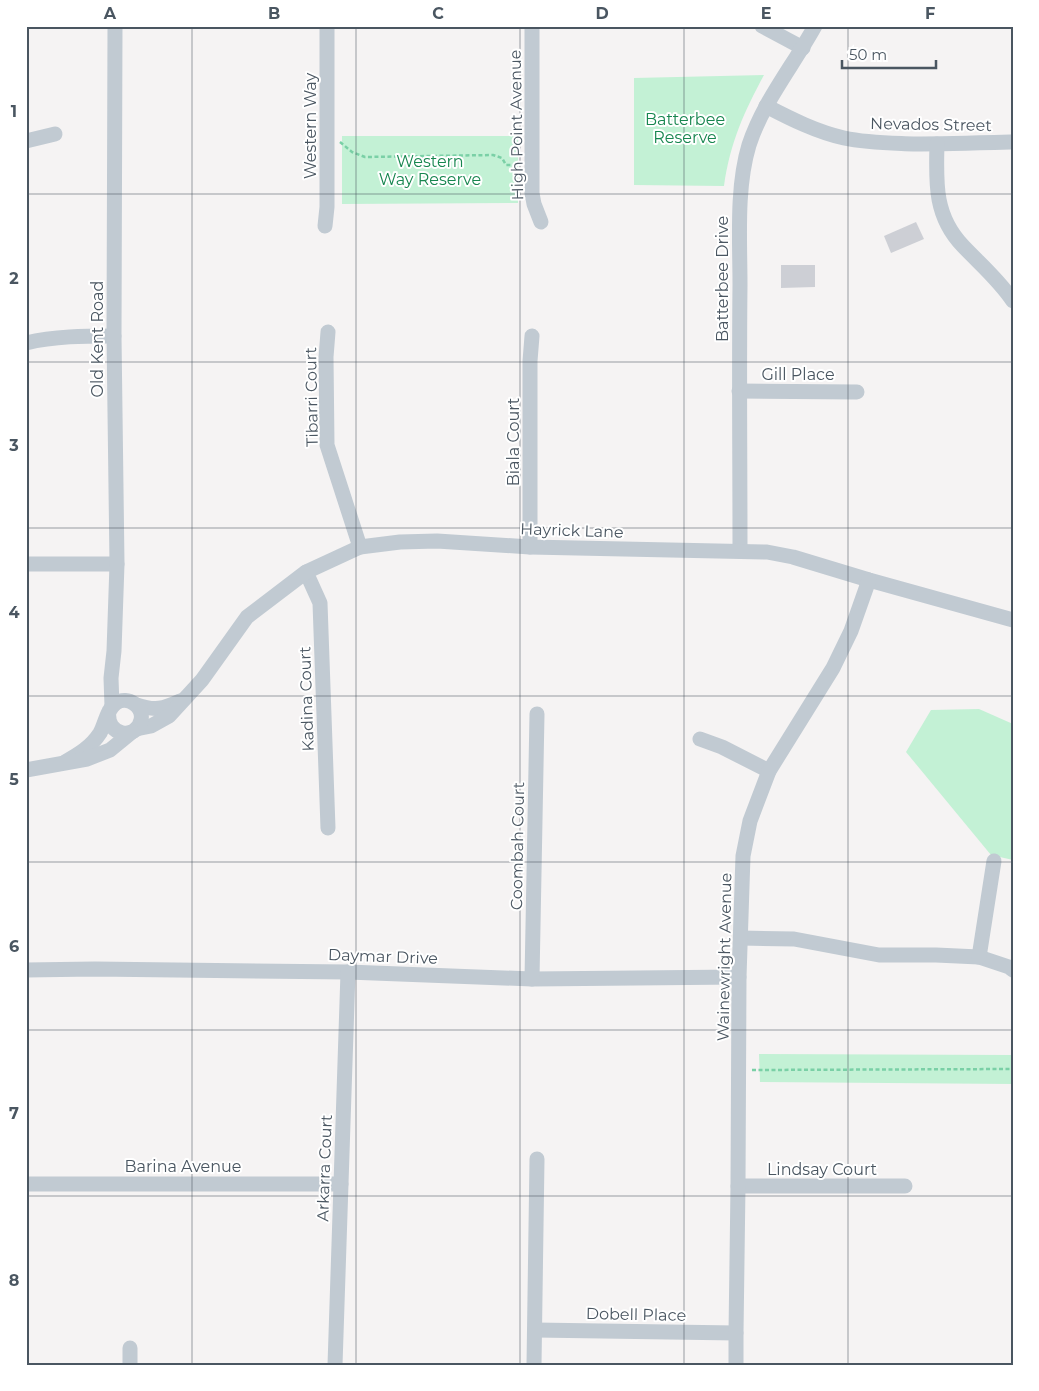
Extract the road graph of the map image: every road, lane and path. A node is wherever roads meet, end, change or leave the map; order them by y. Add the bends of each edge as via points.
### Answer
1 (115, 26) edge
2 (327, 26) edge
3 (532, 26) edge
4 (762, 26) edge
5 (815, 26) edge
6 (802, 48) junction
7 (766, 106) junction
8 (55, 134) dead end
9 (327, 139) junction
10 (26, 141) edge
11 (1013, 142) edge
12 (936, 144) junction
13 (532, 164) junction
14 (541, 222) dead end
15 (325, 226) dead end
16 (1013, 300) edge
17 (328, 332) dead end
18 (114, 336) junction
19 (532, 336) dead end
20 (26, 343) edge
21 (739, 391) junction
22 (857, 392) dead end
23 (360, 547) junction
24 (530, 547) junction
25 (740, 550) junction
26 (26, 564) edge
27 (117, 564) junction
28 (306, 572) junction
29 (869, 580) junction
30 (1013, 619) edge
31 (114, 651) junction
32 (183, 700) junction
33 (135, 704) junction
34 (111, 709) junction
35 (537, 714) dead end
36 (134, 731) junction
37 (700, 739) dead end
38 (65, 762) junction
39 (26, 770) edge
40 (769, 771) junction
41 (328, 828) dead end
42 (994, 861) dead end
43 (741, 938) junction
44 (978, 957) junction
45 (26, 970) edge
46 (1013, 970) edge
47 (348, 972) junction
48 (739, 977) junction
49 (532, 978) junction
50 (740, 1070) junction
51 (1013, 1070) edge
52 (537, 1158) dead end
53 (26, 1184) edge
54 (340, 1184) junction
55 (738, 1186) junction
56 (905, 1186) dead end
57 (535, 1330) junction
58 (736, 1333) junction
59 (130, 1348) dead end
60 (130, 1365) edge
61 (335, 1365) edge
62 (534, 1365) edge
63 (736, 1365) edge

1 - 18 street, Old Kent Road
2 - 9 street, Western Way
3 - 13 street, High Point Avenue
4 - 6 street
5 - 6 street, Batterbee Drive
6 - 7 street, Batterbee Drive
7 - 12 street, Nevados Street via 808,126 844,138
7 - 21 street, Batterbee Drive via 743,168 740,196
8 - 10 street
9 - 13 path via 339,141 352,152 373,157 493,155 502,158 506,165
9 - 15 street, Western Way
11 - 12 street, Nevados Street
12 - 16 street via 938,196 947,224 961,245
13 - 14 street, High Point Avenue via 534,204
17 - 23 street, Tibarri Court via 327,446
18 - 20 street via 69,336
18 - 27 street, Old Kent Road
19 - 24 street, Biala Court
21 - 22 street, Gill Place
21 - 25 street, Batterbee Drive
23 - 24 street, Hayrick Lane via 437,541
23 - 28 street, Hayrick Lane
24 - 25 street, Hayrick Lane
25 - 29 street, Hayrick Lane via 793,557
26 - 27 street
27 - 31 street, Old Kent Road
28 - 32 street, Hayrick Lane via 246,617 202,680
28 - 41 street, Kadina Court via 320,603
29 - 30 street, Hayrick Lane
29 - 40 street, Wainewright Avenue via 852,631 833,668
31 - 33 street, Old Kent Road via 118,678 124,693
31 - 34 street, Old Kent Road
32 - 33 street, Hayrick Lane via 151,710
32 - 36 street, Hayrick Lane via 168,716
33 - 34 street via 122,701
33 - 36 street via 141,720
34 - 36 street via 108,717 112,727 126,734
34 - 38 street, Hayrick Lane via 100,733 85,751
35 - 49 street, Coombah Court
36 - 38 street, Hayrick Lane via 110,750 87,759
37 - 40 street
38 - 39 street, Hayrick Lane
40 - 43 street, Wainewright Avenue via 750,820 743,856
42 - 44 street
43 - 44 street via 794,938 879,955
43 - 48 street, Wainewright Avenue
44 - 46 street
45 - 47 street, Daymar Drive
47 - 49 street, Daymar Drive
47 - 54 street, Arkarra Court
48 - 49 street, Daymar Drive
48 - 50 street, Wainewright Avenue
50 - 51 path
50 - 55 street, Wainewright Avenue
52 - 57 street
53 - 54 street, Barina Avenue
54 - 61 street, Arkarra Court
55 - 56 street, Lindsay Court
55 - 58 street, Wainewright Avenue
57 - 58 street, Dobell Place
57 - 62 street
58 - 63 street, Wainewright Avenue
59 - 60 street

